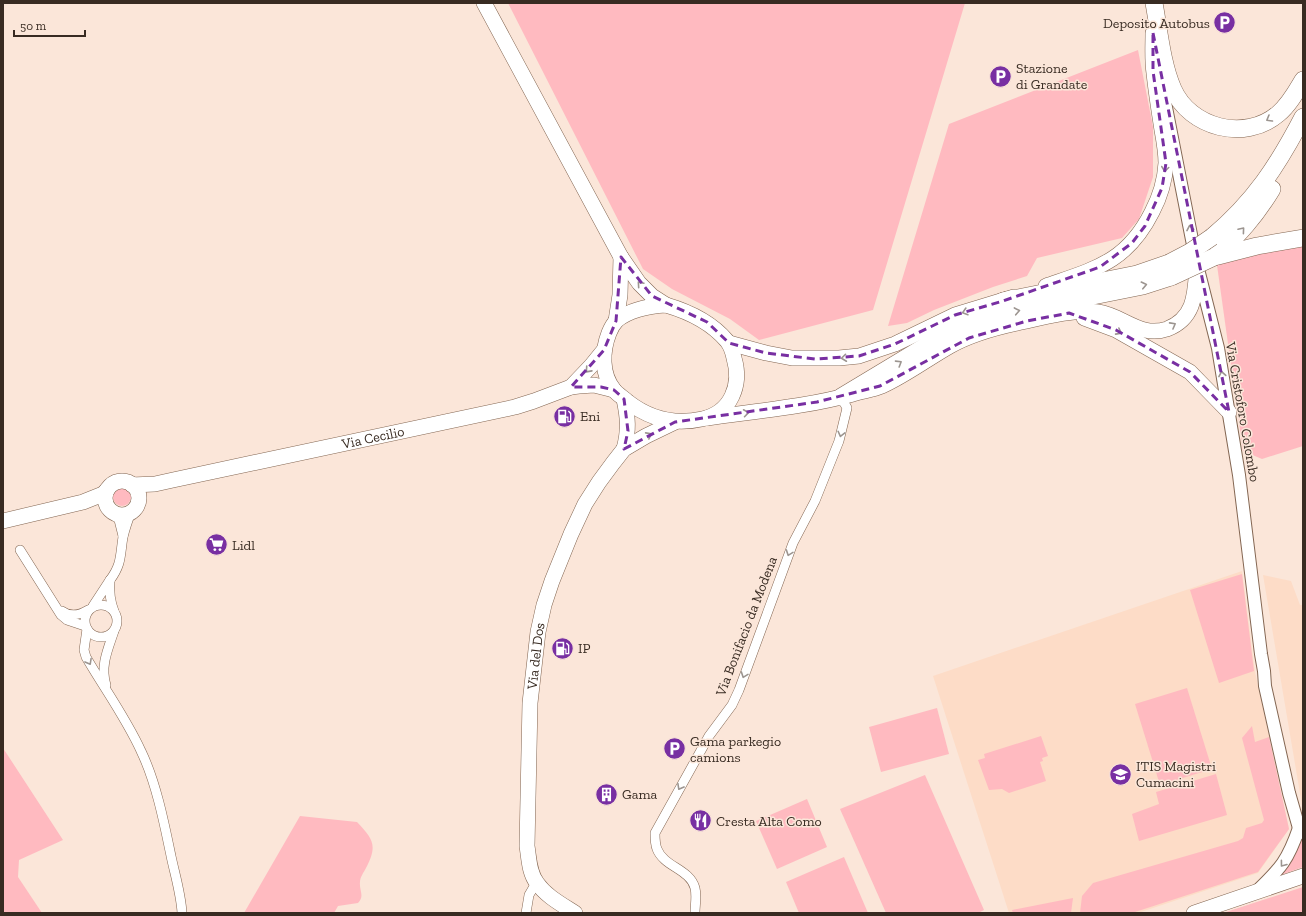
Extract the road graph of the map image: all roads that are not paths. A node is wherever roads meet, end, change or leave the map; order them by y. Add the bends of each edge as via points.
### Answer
1 (484, 3) edge
2 (1146, 3) edge
3 (1154, 3) edge
4 (1153, 33) junction
5 (1303, 80) edge
6 (1303, 94) edge
7 (1303, 117) edge
8 (1303, 139) edge
9 (1246, 205) junction
10 (1303, 238) edge
11 (621, 257) junction
12 (1214, 257) junction
13 (1197, 266) junction
14 (1170, 270) junction
15 (1003, 302) junction
16 (666, 305) junction
17 (1069, 314) junction
18 (616, 321) junction
19 (729, 343) junction
20 (604, 350) junction
21 (571, 387) junction
22 (619, 394) junction
23 (841, 397) junction
24 (1229, 412) junction
25 (707, 418) junction
26 (676, 422) junction
27 (624, 449) junction
28 (173, 480) junction
29 (132, 485) junction
30 (107, 490) junction
31 (61, 507) junction
32 (134, 507) junction
33 (111, 510) junction
34 (3, 521) edge
35 (123, 538) junction
36 (20, 550) dead end
37 (110, 580) junction
38 (53, 604) junction
39 (90, 608) junction
40 (114, 611) junction
41 (86, 628) junction
42 (114, 631) junction
43 (108, 691) junction
44 (1301, 830) edge
45 (1303, 876) edge
46 (536, 883) junction
47 (1254, 893) junction
48 (182, 913) edge
49 (526, 913) edge
50 (574, 913) edge
51 (695, 913) edge
52 (1194, 913) edge

1 - 11 main road
2 - 4 street, Via Cristoforo Colombo
5 -> 3 highway via 1278,114 1259,125 1235,129 1207,123 1188,110 1173,89 1163,57
13 -> 4 street, Via Cristoforo Colombo
4 -> 15 main road via 1154,71 1166,163 1162,188 1145,226 1132,243 1100,267
6 - 9 highway
7 - 9 highway via 1279,161
12 -> 8 highway via 1240,233 1256,212
9 - 14 highway, bridge via 1227,225
10 - 12 highway
16 -> 11 main road via 639,283
11 - 18 main road
12 - 14 highway, bridge
17 -> 13 main road via 1098,312 1147,331 1168,328 1182,319 1192,307
24 -> 13 street, Via Cristoforo Colombo via 1218,348
14 - 15 highway via 1137,274
23 -> 14 highway via 948,333 972,323 1007,312 1143,286
15 -> 19 main road via 955,315 895,344 859,356 792,358
16 - 18 main road, Via Cecilio via 639,308
16 - 19 main road, Via Cecilio via 707,322
17 - 23 main road via 989,330 951,346 880,386
17 -> 24 main road via 1116,330 1190,372
18 - 20 main road, Via Cecilio
19 - 25 main road, Via Cecilio via 737,369 733,397 728,405
20 -> 21 main road, Via Cecilio
20 - 22 main road, Via Cecilio via 606,373
21 - 22 main road, Via Cecilio via 594,385
21 - 28 main road, Via Cecilio via 515,407
22 - 26 main road, Via Cecilio via 636,408 652,416
22 - 27 main road, Via del Dos via 627,414 628,431
25 -> 23 main road
23 -> 51 street, Via Bonifacio da Modena via 847,408 839,441 815,501 792,543 739,690 732,705 709,736 655,833 656,849 666,862 692,881 696,896
24 - 44 street, Via Cristoforo Colombo via 1265,686
25 - 26 main road, Via Cecilio
27 -> 26 main road, Via del Dos
27 - 46 main road, Via del Dos via 585,504 544,605 538,632 530,703 527,846 530,867
28 - 29 main road, Via Cecilio
28 - 32 main road, Via Cecilio
29 - 30 main road via 120,481
29 - 32 main road via 138,494
30 - 31 main road via 83,502
30 - 33 main road via 105,500
31 - 33 main road
31 - 34 main road
32 - 33 main road via 122,514
32 - 35 street
33 - 35 street via 119,520
35 - 37 street via 121,558
36 - 38 street
37 - 39 street
37 - 40 street via 110,602
38 - 39 street via 64,613 72,615
38 - 41 street via 67,620
39 - 40 street via 103,604
39 - 41 street via 85,615
40 - 42 street via 117,623
41 - 42 street via 97,637 108,636
41 -> 43 street via 86,656
42 - 43 street via 103,670
43 - 48 street via 142,752 152,779 179,890
44 -> 47 street via 1280,868
45 - 47 main road
46 - 49 street via 529,895
46 - 50 main road, Via del Dos
47 - 52 main road

